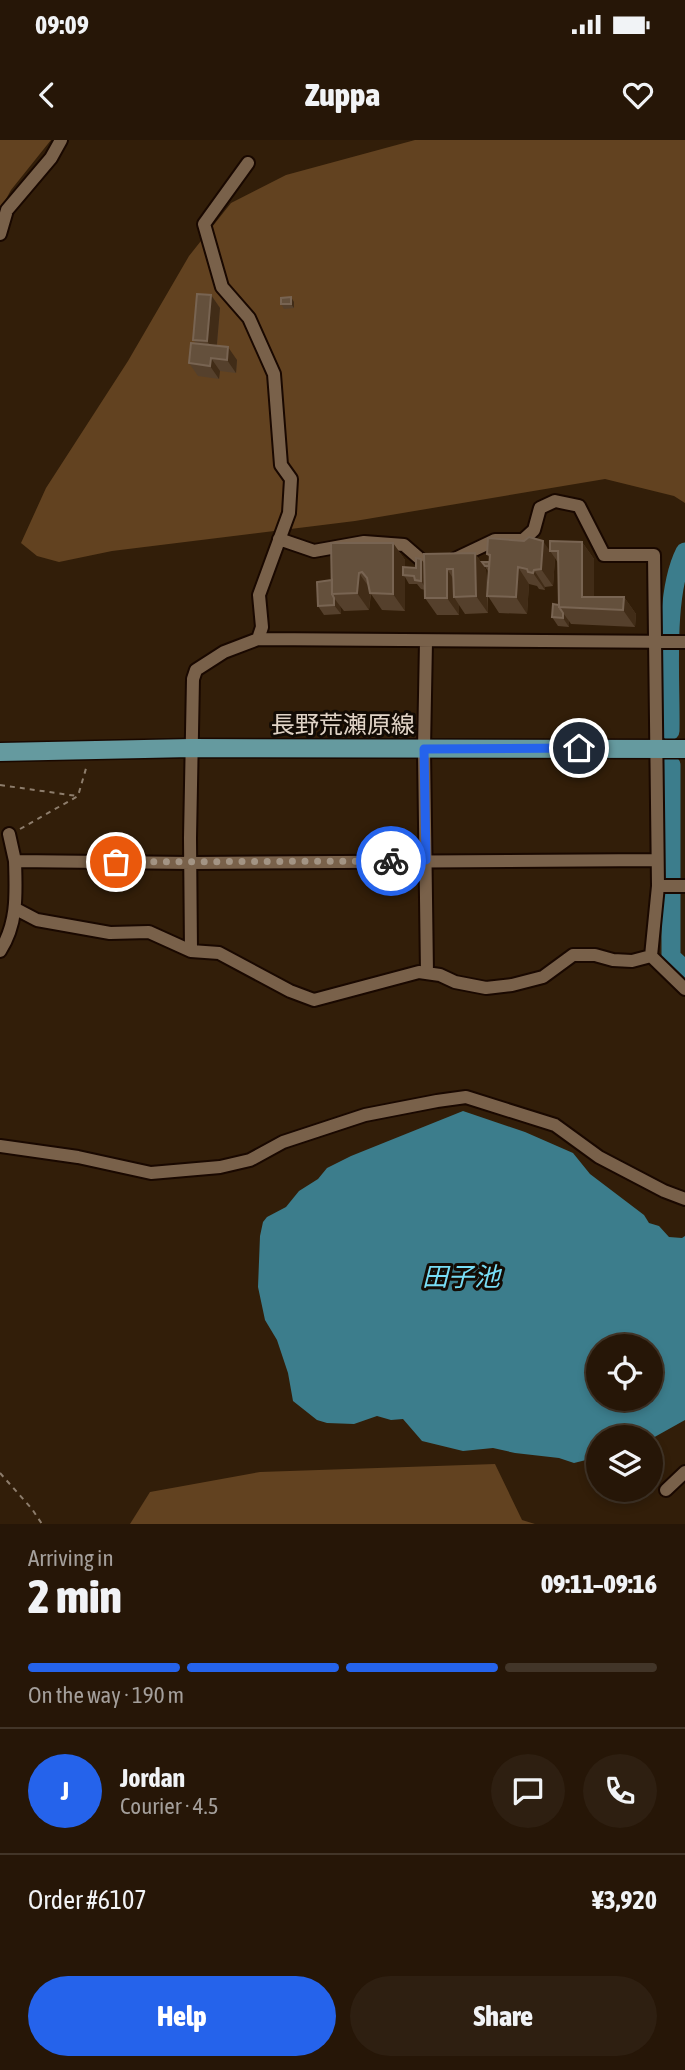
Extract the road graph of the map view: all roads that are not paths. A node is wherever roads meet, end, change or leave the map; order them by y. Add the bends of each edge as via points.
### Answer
1 (61, 140) edge
2 (248, 163) dead end
3 (0, 234) edge
4 (279, 539) junction
5 (258, 639) junction
6 (426, 640) junction
7 (659, 642) junction
8 (682, 642) edge
9 (192, 748) junction
10 (657, 748) junction
11 (685, 748) edge
12 (424, 749) junction
13 (0, 752) edge
14 (9, 834) road end
15 (426, 860) junction
16 (656, 860) junction
17 (15, 861) junction
18 (191, 863) junction
19 (661, 886) junction
20 (682, 886) edge
21 (16, 909) junction
22 (0, 951) edge
23 (191, 951) junction
24 (651, 956) junction
25 (426, 972) junction
26 (685, 989) edge
27 (0, 1146) edge
28 (685, 1199) edge
29 (685, 1472) edge
30 (666, 1490) dead end

1 - 3 street via 7,209
2 - 4 street via 204,224 222,288 249,318 274,374 281,465 291,479 289,513
4 - 5 street via 259,595
4 - 7 street via 314,551 364,542 404,545 427,565 450,562 495,540 523,540 534,530 540,508 555,501 579,506 604,555 654,555
5 - 6 street
5 - 9 street via 224,652 196,670
6 - 7 street
6 - 12 street
7 - 8 street
7 - 10 street
9 - 12 main road, 長野荒瀬原線
9 - 13 main road, 長野荒瀬原線
9 - 18 street
10 - 11 main road, 長野荒瀬原線
10 - 12 main road, 長野荒瀬原線
10 - 16 street
12 - 15 street
14 - 17 street
15 - 16 street
15 - 18 street
15 - 25 street
16 - 19 street
17 - 18 street
17 - 21 street
18 - 23 street
19 - 20 street
19 - 24 street
21 - 22 street
21 - 23 street via 37,920 110,933 149,932
23 - 25 street via 219,953 314,1000
24 - 25 street via 632,961 573,955 543,977 486,988
24 - 26 street
27 - 28 street via 151,1173 220,1167 250,1160 283,1142 365,1115 466,1097 555,1125 599,1157
29 - 30 street

